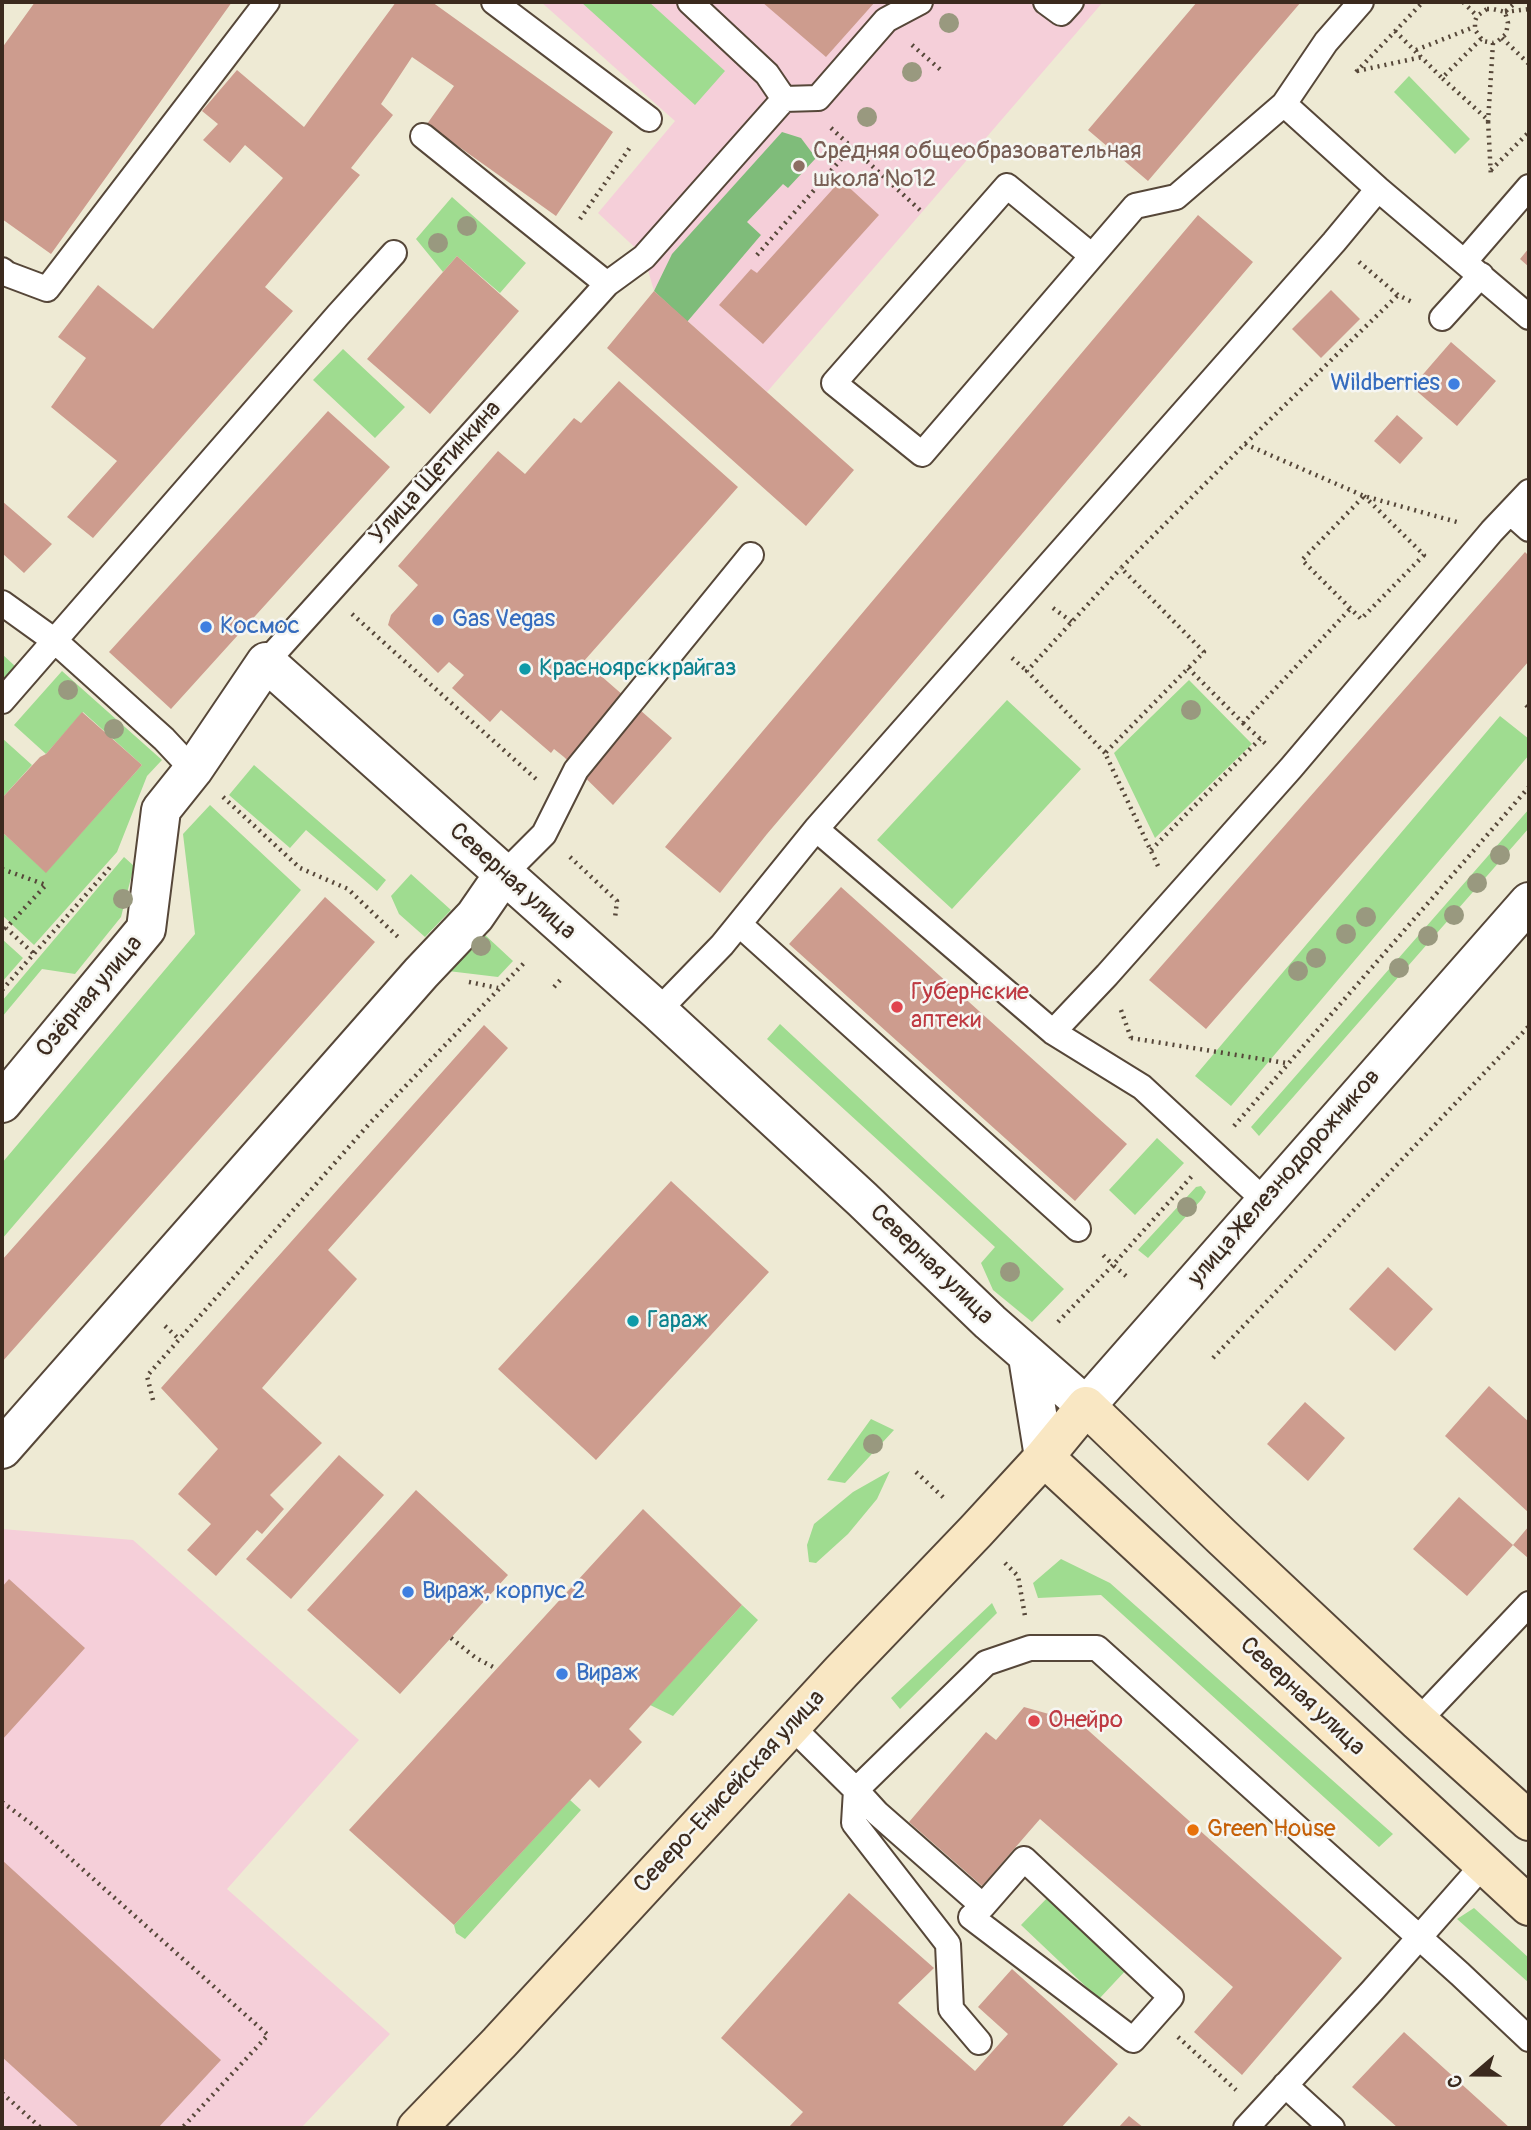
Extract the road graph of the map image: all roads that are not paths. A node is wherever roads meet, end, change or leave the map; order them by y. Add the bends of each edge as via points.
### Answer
1 (267, 2) edge
2 (494, 2) edge
3 (690, 2) edge
4 (920, 2) edge
5 (1046, 2) edge
6 (1071, 2) edge
7 (1361, 2) edge
8 (784, 99) junction
9 (1284, 104) junction
10 (649, 119) road end
11 (423, 136) dead end
12 (1529, 187) edge
13 (1378, 189) junction
14 (394, 253) dead end
15 (1091, 255) junction
16 (1473, 268) junction
17 (2, 270) edge
18 (607, 284) junction
19 (1529, 317) edge
20 (1442, 318) road end
21 (1529, 492) edge
22 (1520, 521) edge
23 (751, 555) dead end
24 (2, 603) edge
25 (55, 641) junction
26 (266, 662) junction
27 (2, 701) edge
28 (193, 770) junction
29 (816, 830) junction
30 (504, 874) junction
31 (1529, 902) edge
32 (739, 923) junction
33 (657, 1011) junction
34 (1053, 1032) junction
35 (2, 1103) edge
36 (1265, 1201) junction
37 (1078, 1229) road end
38 (1028, 1357) junction
39 (1086, 1406) junction
40 (2, 1449) edge
41 (1044, 1457) junction
42 (1529, 1604) edge
43 (1419, 1721) junction
44 (792, 1727) junction
45 (856, 1790) junction
46 (1529, 1821) edge
47 (1483, 1865) junction
48 (983, 1906) junction
49 (1529, 1906) edge
50 (1419, 1938) junction
51 (1529, 2039) edge
52 (979, 2042) dead end
53 (1285, 2085) junction
54 (417, 2128) edge
55 (1245, 2128) edge
56 (1332, 2128) edge

1 - 17 lane via 47,289
2 - 10 lane
3 - 8 lane via 767,74
4 - 8 lane via 886,20 818,98
5 - 6 lane via 1061,13
7 - 9 lane via 1326,42
8 - 18 lane, Улица Щетинкина via 644,257
9 - 13 lane
9 - 15 lane via 1177,197 1135,206
11 - 18 lane
12 - 16 lane via 1494,228
13 - 16 lane
13 - 29 lane
14 - 25 lane
15 - 15 lane via 922,454 834,383 1007,186
16 - 19 lane
16 - 20 lane
18 - 26 lane, Улица Щетинкина
21 - 22 lane
22 - 34 lane via 1492,531 1291,768
23 - 30 lane via 576,770 544,834
24 - 25 lane
25 - 27 lane
25 - 28 lane
26 - 28 street, Озёрная улица
26 - 30 street, Северная улица
28 - 35 street, Озёрная улица via 161,810 146,929
29 - 32 lane
29 - 34 lane
30 - 33 street, Северная улица
30 - 40 street via 475,916
31 - 36 street, улица Железнодорожников
32 - 33 lane
32 - 37 lane
33 - 38 street, Северная улица
34 - 36 lane via 1142,1087
36 - 39 street, улица Железнодорожников
38 - 39 street, Северная улица
38 - 41 street
39 - 41 main road, улица Железнодорожников
39 - 43 main road
41 - 44 main road, Северо-Енисейская улица
41 - 47 main road, Северная улица
42 - 43 lane
43 - 46 main road
44 - 45 lane
44 - 54 main road, Северо-Енисейская улица
45 - 48 lane
45 - 50 lane via 986,1663 1030,1648 1097,1648
45 - 52 lane via 854,1823 948,1944 951,2009
47 - 49 main road, Северная улица
47 - 50 lane
48 - 48 lane via 971,1917 1132,2040 1171,1997 1024,1859
50 - 51 lane
50 - 53 lane
53 - 55 lane
53 - 56 lane

